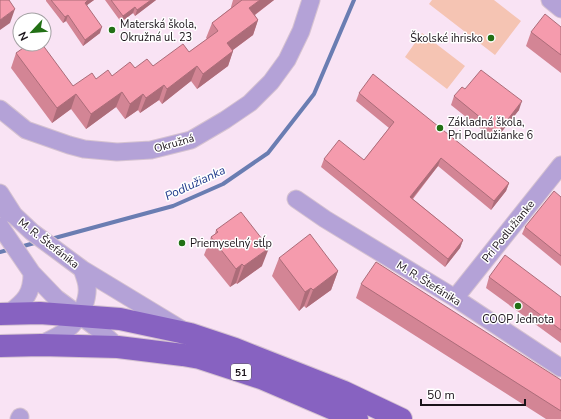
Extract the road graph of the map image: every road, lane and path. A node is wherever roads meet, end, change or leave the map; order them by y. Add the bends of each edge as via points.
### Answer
1 (312, 0) edge
2 (550, 0) edge
3 (561, 9) edge
4 (0, 109) edge
5 (561, 164) edge
6 (0, 193) edge
7 (296, 199) dead end
8 (0, 207) edge
9 (15, 216) junction
10 (0, 226) edge
11 (28, 266) junction
12 (82, 269) junction
13 (455, 298) junction
14 (4, 314) edge
15 (80, 315) junction
16 (190, 334) junction
17 (40, 345) junction
18 (0, 346) edge
19 (118, 347) junction
20 (561, 368) edge
21 (357, 419) edge
22 (401, 419) edge

1 - 4 street, Okružná via 287,60 271,82 250,103 191,140 151,150 117,152 84,149 26,130
2 - 3 street
5 - 13 street, Pri Podlužianke
6 - 9 street, M. R. Štefánika
7 - 13 street, M. R. Štefánika
8 - 9 street, M. R. Štefánika
9 - 12 street, M. R. Štefánika via 32,232
10 - 11 street, M. R. Štefánika
11 - 14 street, M. R. Štefánika via 32,285 28,294 21,304
11 - 15 street, M. R. Štefánika via 56,298
12 - 15 street, M. R. Štefánika via 88,288 87,299
12 - 16 street, M. R. Štefánika
13 - 20 street, M. R. Štefánika
14 - 15 main road, M. R. Štefánika / 51
15 - 16 main road, M. R. Štefánika / 51 via 120,319
15 - 17 street, M. R. Štefánika via 70,328 58,337
15 - 19 street, M. R. Štefánika
16 - 22 main road, M. R. Štefánika / 51 via 344,392
17 - 18 main road, M. R. Štefánika / 51
17 - 19 main road, M. R. Štefánika / 51
19 - 21 main road, M. R. Štefánika / 51 via 183,355 216,363 261,378

